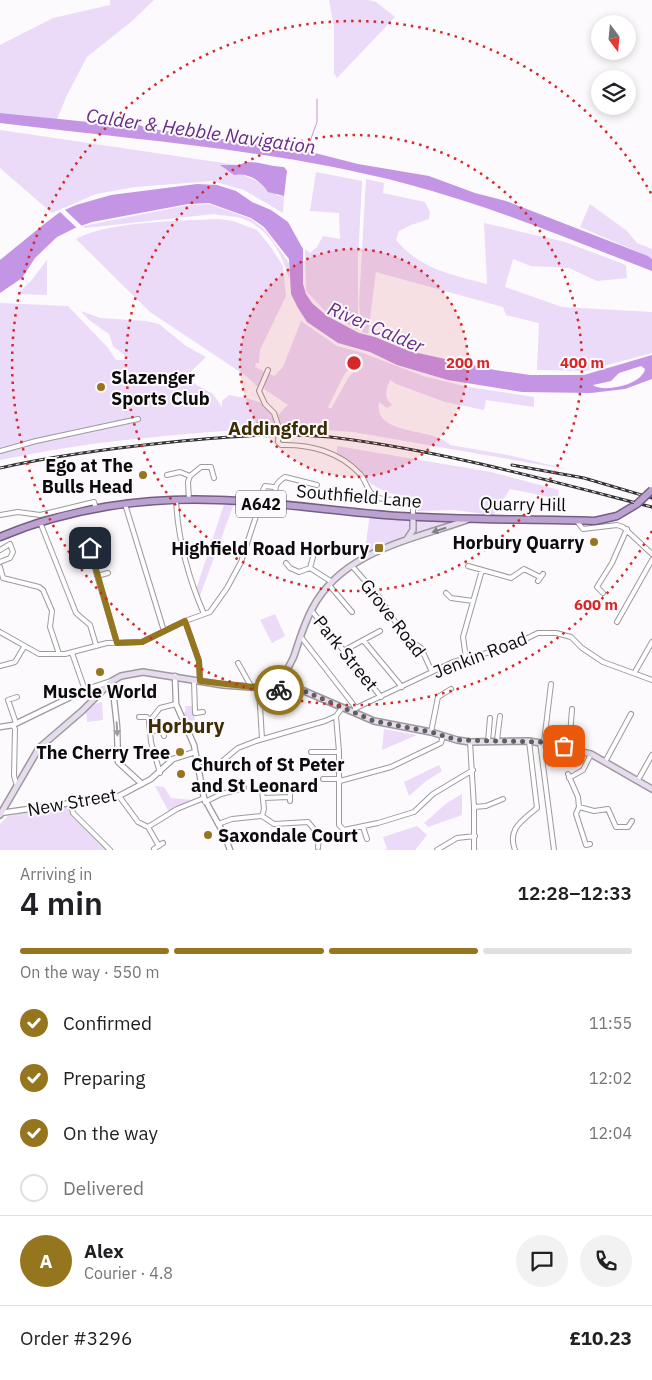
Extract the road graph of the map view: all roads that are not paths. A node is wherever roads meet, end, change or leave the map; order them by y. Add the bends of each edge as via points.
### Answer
1 (268, 370) dead end
2 (138, 419) dead end
3 (0, 451) edge
4 (168, 475) dead end
5 (190, 476) junction
6 (214, 478) dead end
7 (316, 485) dead end
8 (274, 487) junction
9 (652, 490) edge
10 (260, 496) dead end
11 (176, 500) junction
12 (189, 500) junction
13 (125, 504) junction
14 (276, 505) junction
15 (96, 509) junction
16 (258, 510) dead end
17 (0, 515) edge
18 (413, 517) junction
19 (470, 519) junction
20 (576, 520) junction
21 (40, 522) junction
22 (627, 529) junction
23 (0, 537) edge
24 (407, 539) junction
25 (88, 547) dead end
26 (0, 550) edge
27 (652, 554) edge
28 (313, 557) dead end
29 (652, 560) edge
30 (0, 562) edge
31 (286, 563) dead end
32 (352, 566) junction
33 (468, 566) dead end
34 (0, 567) edge
35 (290, 568) junction
36 (310, 568) junction
37 (482, 570) junction
38 (108, 573) dead end
39 (286, 573) dead end
40 (97, 576) junction
41 (540, 577) dead end
42 (330, 583) junction
43 (446, 593) dead end
44 (603, 593) dead end
45 (473, 601) junction
46 (311, 610) junction
47 (352, 612) dead end
48 (204, 614) junction
49 (185, 621) junction
50 (616, 622) dead end
51 (164, 631) junction
52 (380, 631) dead end
53 (0, 632) edge
54 (301, 637) junction
55 (363, 640) junction
56 (652, 642) edge
57 (117, 643) junction
58 (96, 645) junction
59 (24, 648) junction
60 (345, 650) junction
61 (72, 652) junction
62 (59, 654) junction
63 (466, 658) junction
64 (238, 663) dead end
65 (3, 664) edge
66 (432, 672) junction
67 (636, 672) junction
68 (174, 676) junction
69 (194, 680) junction
70 (652, 680) edge
71 (112, 681) junction
72 (200, 681) junction
73 (551, 684) dead end
74 (402, 687) junction
75 (252, 688) junction
76 (259, 689) junction
77 (451, 689) dead end
78 (85, 690) junction
79 (278, 690) junction
80 (17, 697) dead end
81 (381, 697) junction
82 (176, 704) junction
83 (342, 708) junction
84 (356, 708) junction
85 (572, 709) dead end
86 (203, 712) dead end
87 (352, 713) junction
88 (631, 714) dead end
89 (336, 716) junction
90 (500, 716) dead end
91 (139, 717) dead end
92 (490, 718) dead end
93 (150, 720) junction
94 (14, 724) junction
95 (0, 727) edge
96 (558, 728) dead end
97 (570, 729) junction
98 (150, 731) junction
99 (431, 732) junction
100 (164, 736) dead end
101 (443, 736) junction
102 (262, 739) junction
103 (497, 740) junction
104 (488, 741) junction
105 (529, 741) junction
106 (470, 742) junction
107 (542, 742) junction
108 (569, 748) junction
109 (195, 752) junction
110 (311, 752) dead end
111 (339, 752) junction
112 (591, 754) junction
113 (652, 755) edge
114 (605, 762) junction
115 (197, 768) junction
116 (472, 770) junction
117 (160, 773) junction
118 (323, 779) dead end
119 (340, 780) junction
120 (638, 780) junction
121 (142, 784) junction
122 (243, 785) dead end
123 (17, 786) junction
124 (652, 789) edge
125 (262, 790) dead end
126 (119, 796) junction
127 (290, 797) dead end
128 (263, 798) junction
129 (503, 799) dead end
130 (204, 800) junction
131 (71, 804) junction
132 (610, 804) dead end
133 (474, 807) junction
134 (579, 807) junction
135 (608, 810) junction
136 (0, 814) edge
137 (262, 816) junction
138 (632, 820) dead end
139 (218, 824) junction
140 (274, 824) junction
141 (363, 826) junction
142 (148, 827) junction
143 (274, 830) dead end
144 (475, 836) junction
145 (367, 839) dead end
146 (318, 840) junction
147 (325, 840) dead end
148 (318, 848) dead end
149 (154, 849) dead end
150 (581, 849) dead end
151 (110, 850) edge
152 (230, 850) edge
153 (437, 850) edge
154 (474, 850) edge
155 (515, 850) edge
156 (554, 850) edge

1 - 18 street, bridge via 260,391 265,404 274,413 279,428 278,442 332,454 358,472 376,498 413,503
2 - 3 street via 36,440
4 - 5 street via 180,472
5 - 6 street via 201,467 211,468
5 - 12 street
7 - 8 street via 285,477
8 - 10 street via 265,486
8 - 14 street
9 - 20 highway, Quarry Hill / A642, bridge via 626,512 606,520
11 - 12 highway, Southfield Lane / A642
11 - 13 highway, Southfield Lane / A642
11 - 48 street via 178,533 187,572
12 - 14 highway, Southfield Lane / A642
13 - 15 highway, Southfield Lane / A642
13 - 51 street
14 - 18 highway, Southfield Lane / A642
15 - 17 street, Southfield Lane via 94,502 40,515 18,512
15 - 21 highway, Southfield Lane / A642
16 - 48 street via 241,562 212,610
18 - 19 highway, Southfield Lane / A642
18 - 24 main road via 413,530
19 - 20 highway, Quarry Hill / A642
19 -> 24 main road, Quarry Hill
20 - 22 street via 583,529 617,525
21 - 23 highway, Southfield Lane / A642
21 - 58 street via 77,615 90,625
22 - 27 street
22 - 44 street via 597,587
24 - 32 main road, Quarry Hill
25 - 40 street
26 - 30 street via 10,544 13,552 10,558
28 - 36 street
29 - 50 street
31 - 35 street
32 - 42 main road, Quarry Hill
32 - 66 street, Grove Road via 380,598 405,637 421,648
33 - 37 street
34 - 62 street via 3,578 43,590 52,613 50,627
35 - 36 street via 299,572
35 - 39 street
36 - 42 street
37 - 41 street via 511,578 516,577 520,570 527,569
37 - 45 street
38 - 40 street
40 - 57 street
42 - 46 main road, Quarry Hill
42 - 47 street via 343,605
43 - 45 street via 451,598
45 - 63 street via 463,637
46 - 54 main road, Quarry Hill
46 - 60 street, Park Street
48 - 49 street
49 - 51 street
49 - 72 street via 199,661
51 - 57 street via 142,642
52 - 55 street
53 - 59 street
54 - 79 main road, Quarry Hill
54 - 84 street
55 - 60 street
55 - 74 street
56 - 67 street
57 - 58 street
58 - 61 street
59 - 62 street via 39,654
59 - 65 street via 17,660
60 - 81 street, Park Street
61 - 62 street
61 - 78 street
63 - 66 street, Jenkin Road
63 - 67 street, Jenkin Road via 509,647 538,633 556,633 571,637 603,662
64 - 75 street
66 - 74 street, Jenkin Road
67 - 70 street, Jenkin Road
68 - 69 main road
68 - 71 main road via 144,672
68 - 82 street
69 - 72 main road
69 - 86 street via 195,713
71 - 78 street
71 -> 121 street via 118,762
71 - 123 main road via 39,748
72 - 75 main road
73 - 107 street
74 - 81 street, Jenkin Road
75 - 76 main road
76 - 79 main road
76 - 102 street
77 - 99 street via 438,697
78 - 94 street
79 - 83 main road via 304,691
80 - 94 street via 7,698
81 - 84 street, Jenkin Road
82 - 93 street via 160,708
82 - 109 street
83 - 87 main road
83 - 89 street
84 - 87 street, Jenkin Road
85 - 97 street
87 - 99 main road via 374,721
88 - 114 street
89 - 102 street via 308,728
89 - 111 street
90 - 103 street
91 - 93 street via 147,716
92 - 104 street
93 - 98 street
94 - 95 street
94 - 123 street via 14,776
96 - 97 street
97 - 108 street
98 - 100 street via 162,730
98 - 117 street
99 - 101 main road
101 - 106 main road
101 - 119 street via 441,743 391,767
102 - 115 street via 238,748 220,763
103 - 104 main road
103 - 105 main road
104 - 106 main road
105 - 107 main road
105 - 155 street via 537,808 512,832
106 - 116 street
107 - 108 main road
107 - 156 street
108 - 112 main road
109 - 115 street
109 - 117 street, New Street via 173,759
110 - 111 street
111 - 119 street
112 - 114 main road
112 - 134 street via 583,770 568,776 578,796
113 - 120 street
114 - 120 main road
115 - 130 street
116 - 133 street
116 - 141 street via 433,794 414,812
117 - 121 street, New Street
118 - 119 street
119 - 141 street via 341,829
120 - 124 main road
121 - 126 street, New Street
122 - 130 street via 244,788
123 - 136 main road
125 - 128 street
126 - 131 street, New Street
126 - 142 street via 138,822
127 - 128 street
128 - 137 street
129 - 133 street
130 - 139 street
130 - 142 street via 177,809
131 - 136 street, New Street
131 - 151 street via 73,812
132 - 135 street
133 - 144 street
134 - 135 street
134 - 150 street via 576,814 588,844
135 - 138 street via 616,827 628,829
137 - 139 street
137 - 140 street
139 - 152 street
140 - 143 street
140 - 146 street via 308,822 319,835
141 - 145 street
142 - 149 street via 161,844
144 - 153 street via 457,838
144 - 154 street
146 - 147 street
146 - 148 street

